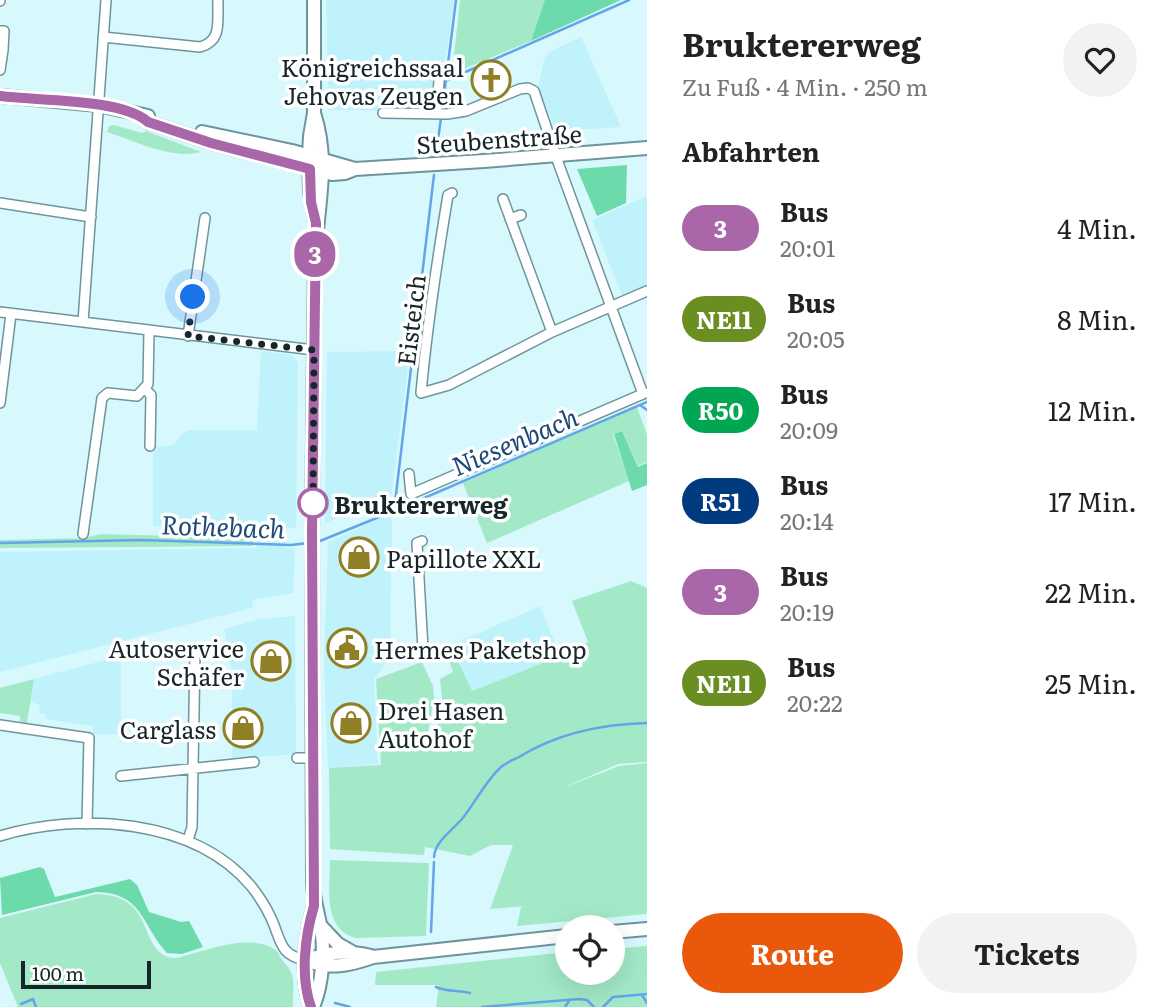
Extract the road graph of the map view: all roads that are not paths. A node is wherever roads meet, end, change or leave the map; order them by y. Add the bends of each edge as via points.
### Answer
1 (106, 0) edge
2 (218, 0) edge
3 (314, 0) edge
4 (0, 31) edge
5 (103, 37) junction
6 (1, 50) edge
7 (0, 70) edge
8 (440, 71) dead end
9 (0, 96) edge
10 (98, 105) junction
11 (383, 113) dead end
12 (436, 114) junction
13 (647, 148) edge
14 (556, 156) junction
15 (316, 164) junction
16 (452, 193) dead end
17 (503, 199) dead end
18 (0, 203) edge
19 (522, 215) dead end
20 (91, 217) junction
21 (205, 218) dead end
22 (510, 219) junction
23 (647, 291) edge
24 (610, 306) junction
25 (0, 312) edge
26 (11, 314) junction
27 (83, 322) junction
28 (149, 331) junction
29 (552, 332) junction
30 (188, 336) junction
31 (314, 350) junction
32 (145, 390) junction
33 (645, 393) edge
34 (0, 403) edge
35 (150, 446) dead end
36 (409, 474) dead end
37 (83, 534) dead end
38 (422, 541) dead end
39 (423, 649) dead end
40 (195, 653) dead end
41 (0, 725) edge
42 (297, 758) dead end
43 (313, 758) junction
44 (254, 762) dead end
45 (192, 769) junction
46 (121, 776) dead end
47 (87, 824) junction
48 (0, 836) edge
49 (188, 840) junction
50 (314, 906) junction
51 (321, 926) junction
52 (647, 929) edge
53 (625, 931) edge
54 (555, 937) edge
55 (353, 952) junction
56 (373, 957) junction
57 (306, 960) junction
58 (321, 961) junction
59 (312, 1007) edge

1 - 5 street
2 - 5 street via 216,38 209,45
3 - 15 main road via 310,136
4 - 6 street via 4,31
5 - 10 street
6 - 7 street
8 - 12 street
9 - 10 main road, Steubenstraße
10 - 15 main road, Steubenstraße
10 - 20 street
11 - 12 street
12 - 14 street via 466,111 528,88 534,91
13 - 14 main road, Steubenstraße
14 - 15 main road, Steubenstraße via 345,173
14 - 24 street
15 - 31 main road via 311,202 316,223
16 - 29 street, Eisteich via 440,241 421,393 449,386
17 - 22 street
18 - 20 street
19 - 22 street
20 - 27 street
21 - 30 street
22 - 29 street
23 - 24 street, Eisteich
24 - 29 street, Eisteich
24 - 33 street
25 - 26 street
26 - 27 street
26 - 34 street
27 - 28 street
28 - 30 street
28 - 32 street
30 - 31 street
31 - 43 main road
32 - 35 street via 150,395
32 - 37 street via 137,396 108,393 102,398
33 - 36 street via 411,494
38 - 39 street via 417,543
40 - 45 street
41 - 47 street via 89,738
42 - 43 street
43 - 50 main road
44 - 45 street
45 - 46 street
45 - 49 street
47 - 48 street
47 - 49 street via 138,827
49 - 57 street via 243,877 260,898 285,951
50 - 51 main road
50 - 57 main road
51 - 55 main road
51 - 58 main road
52 - 53 main road
54 - 56 main road
55 - 56 main road
55 - 58 main road via 334,952
56 - 58 main road via 355,963
57 - 58 main road
57 - 59 main road via 306,992
58 - 59 main road via 320,990

